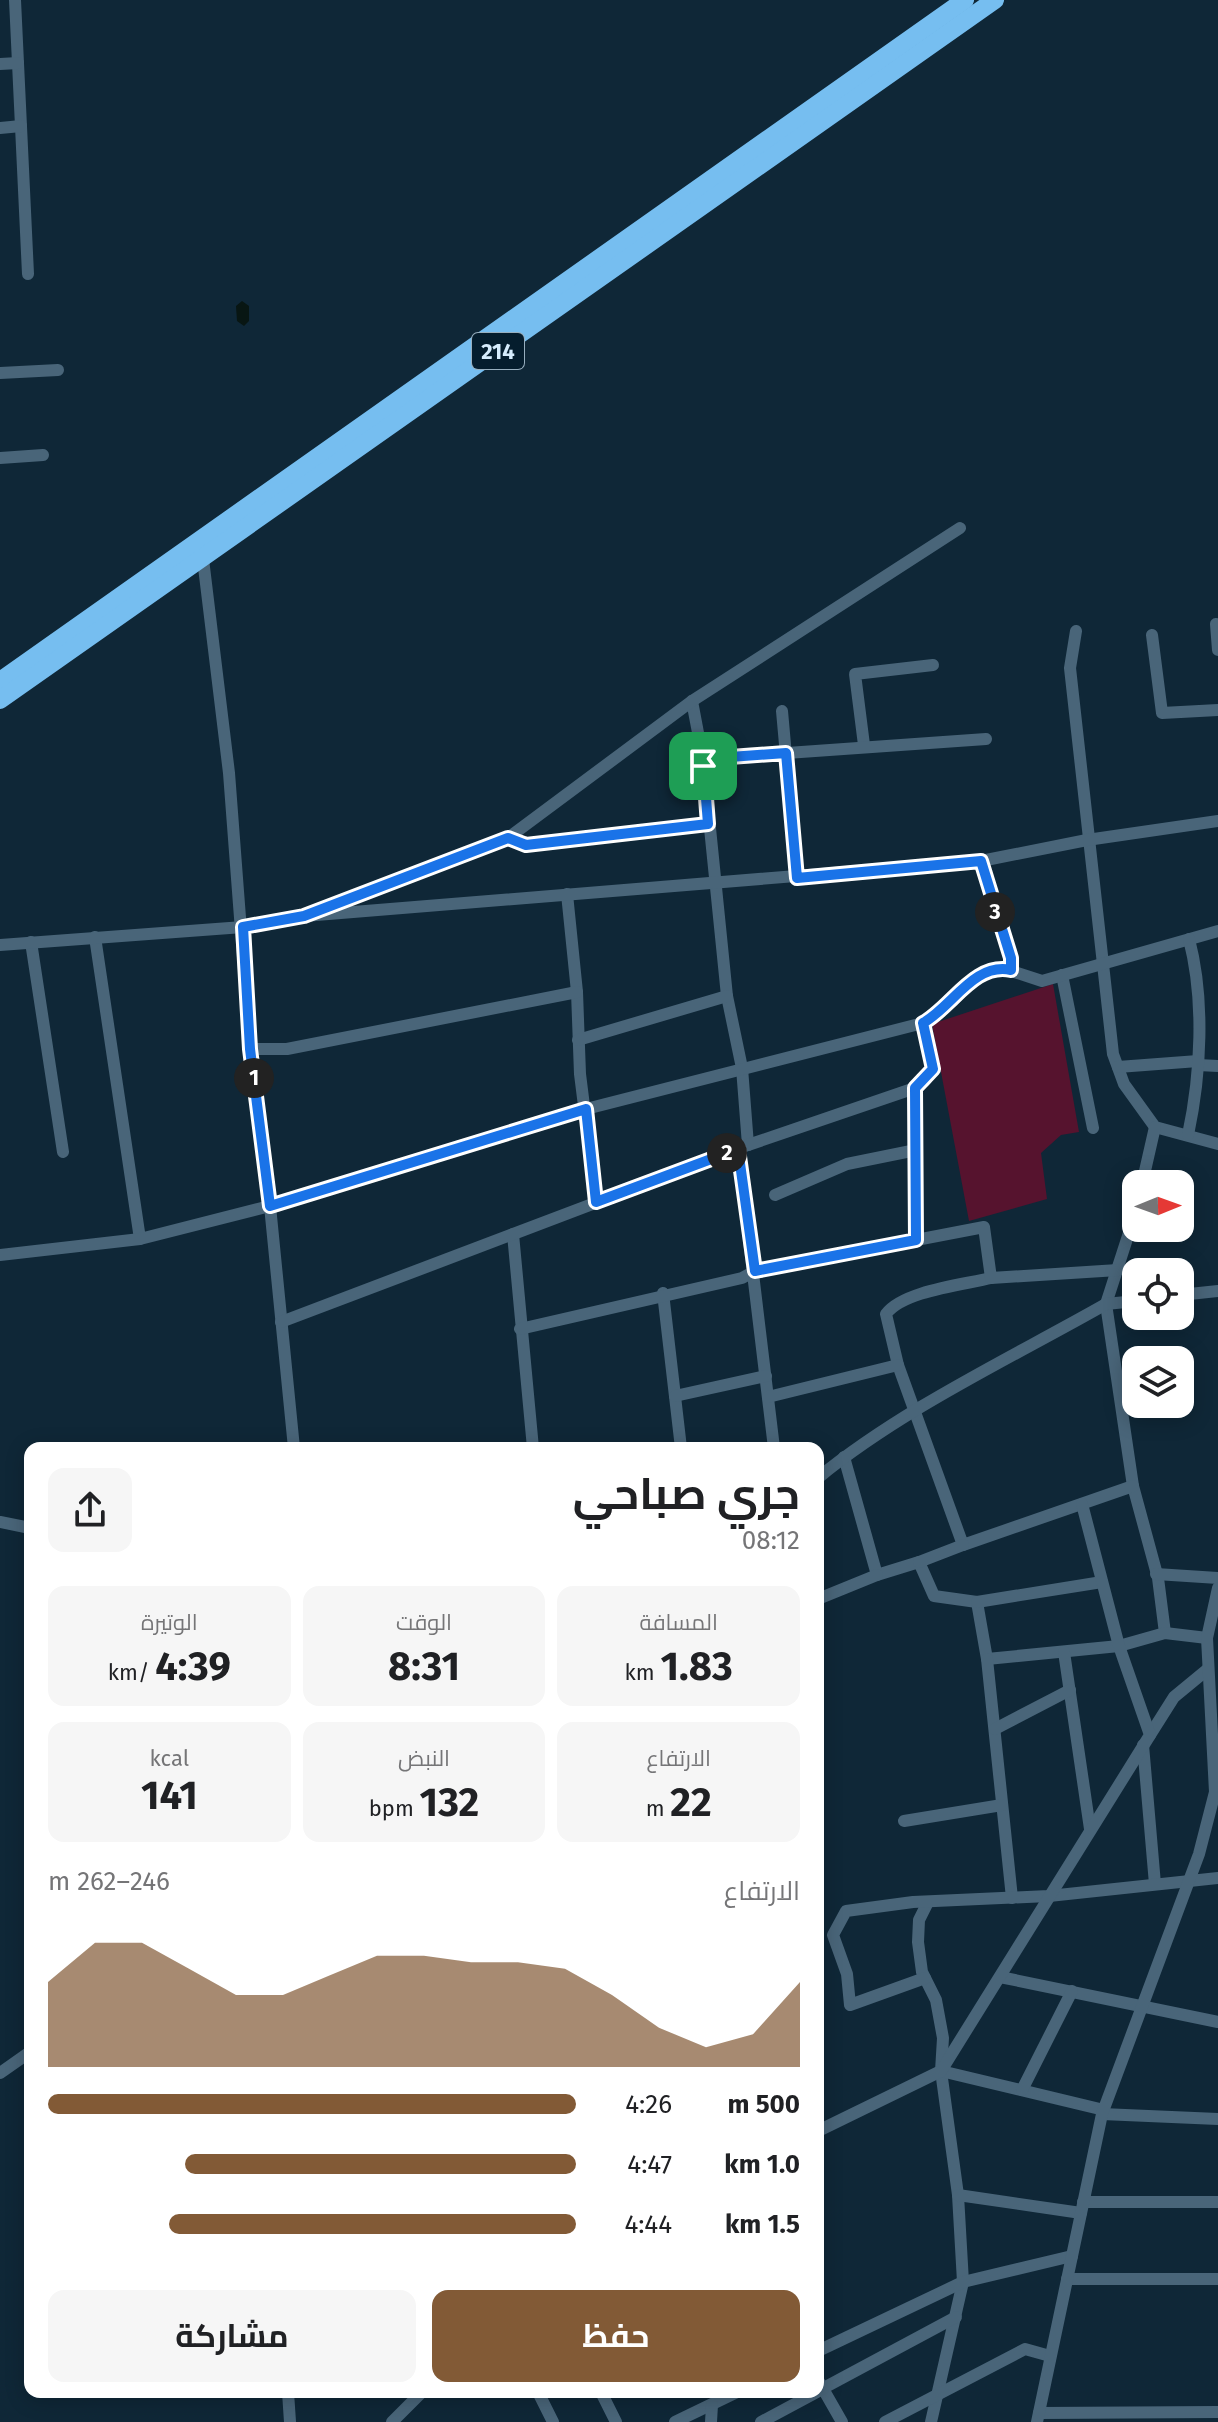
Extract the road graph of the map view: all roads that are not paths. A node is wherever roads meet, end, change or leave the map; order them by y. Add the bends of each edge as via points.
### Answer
1 (965, 0) edge
2 (995, 0) edge
3 (15, 5) edge
4 (0, 11) edge
5 (18, 63) junction
6 (0, 64) edge
7 (21, 126) junction
8 (0, 128) edge
9 (28, 274) dead end
10 (58, 370) dead end
11 (0, 373) edge
12 (43, 455) dead end
13 (0, 458) edge
14 (960, 528) dead end
15 (203, 559) junction
16 (1216, 624) dead end
17 (1076, 631) dead end
18 (1152, 635) dead end
19 (1218, 650) edge
20 (933, 665) dead end
21 (0, 681) edge
22 (0, 700) edge
23 (692, 701) junction
24 (1218, 710) edge
25 (782, 711) dead end
26 (986, 739) dead end
27 (864, 745) junction
28 (786, 753) junction
29 (703, 759) junction
30 (1218, 821) edge
31 (708, 824) junction
32 (508, 838) junction
33 (1087, 840) junction
34 (981, 861) junction
35 (797, 878) junction
36 (715, 884) junction
37 (567, 894) junction
38 (304, 916) junction
39 (243, 927) junction
40 (1218, 931) edge
41 (95, 937) junction
42 (1189, 939) junction
43 (31, 942) junction
44 (0, 945) edge
45 (1100, 963) junction
46 (1011, 970) junction
47 (1062, 975) junction
48 (577, 992) junction
49 (727, 996) junction
50 (923, 1023) junction
51 (578, 1040) junction
52 (250, 1049) junction
53 (1198, 1063) junction
54 (1218, 1066) edge
55 (1118, 1067) junction
56 (742, 1068) junction
57 (915, 1088) junction
58 (586, 1109) junction
59 (1155, 1127) junction
60 (1093, 1128) dead end
61 (1188, 1135) junction
62 (1218, 1144) edge
63 (743, 1147) junction
64 (916, 1150) junction
65 (63, 1152) dead end
66 (1145, 1170) edge
67 (775, 1195) dead end
68 (596, 1202) junction
69 (270, 1206) junction
70 (513, 1234) junction
71 (140, 1239) junction
72 (916, 1240) junction
73 (1127, 1242) edge
74 (0, 1255) edge
75 (1118, 1270) junction
76 (755, 1271) junction
77 (991, 1278) junction
78 (1218, 1291) edge
79 (663, 1293) junction
80 (1194, 1294) edge
81 (1122, 1302) edge
82 (1106, 1304) junction
83 (281, 1322) junction
84 (520, 1329) junction
85 (898, 1365) junction
86 (766, 1376) junction
87 (675, 1396) junction
88 (768, 1397) junction
89 (916, 1413) junction
90 (293, 1442) edge
91 (532, 1442) edge
92 (680, 1442) edge
93 (773, 1442) edge
94 (844, 1457) junction
95 (824, 1473) edge
96 (1133, 1486) junction
97 (1082, 1504) junction
98 (0, 1522) edge
99 (24, 1527) edge
100 (963, 1545) junction
101 (919, 1562) junction
102 (1156, 1574) junction
103 (877, 1575) junction
104 (1218, 1578) edge
105 (1102, 1582) junction
106 (1218, 1588) edge
107 (824, 1597) edge
108 (977, 1602) junction
109 (1165, 1633) junction
110 (1207, 1638) junction
111 (1119, 1646) junction
112 (1064, 1652) junction
113 (987, 1659) junction
114 (1208, 1669) junction
115 (1070, 1690) junction
116 (995, 1729) junction
117 (1147, 1740) junction
118 (1217, 1792) edge
119 (1002, 1805) junction
120 (904, 1821) dead end
121 (1090, 1829) junction
122 (1218, 1878) edge
123 (1189, 1880) junction
124 (1155, 1884) junction
125 (1049, 1896) junction
126 (1012, 1898) junction
127 (928, 1902) junction
128 (1000, 1977) junction
129 (925, 1978) junction
130 (1072, 1991) junction
131 (1142, 2006) junction
132 (1218, 2022) edge
133 (24, 2056) edge
134 (941, 2071) junction
135 (0, 2073) edge
136 (1022, 2090) junction
137 (1103, 2112) junction
138 (1218, 2119) edge
139 (824, 2128) edge
140 (958, 2195) junction
141 (1218, 2202) edge
142 (1082, 2208) junction
143 (1072, 2256) junction
144 (1067, 2279) junction
145 (1218, 2279) edge
146 (963, 2282) junction
147 (956, 2317) junction
148 (824, 2348) edge
149 (1050, 2356) junction
150 (824, 2385) edge
151 (940, 2392) junction
152 (824, 2395) edge
153 (288, 2398) edge
154 (416, 2398) edge
155 (541, 2398) edge
156 (604, 2398) edge
157 (725, 2398) edge
158 (802, 2398) edge
159 (712, 2405) junction
160 (1218, 2412) edge
161 (1038, 2418) edge
162 (290, 2422) edge
163 (392, 2422) edge
164 (553, 2422) edge
165 (616, 2422) edge
166 (675, 2422) edge
167 (711, 2422) edge
168 (761, 2422) edge
169 (842, 2422) edge
170 (885, 2422) edge
171 (931, 2422) edge

1 - 21 highway, 214
2 - 15 highway, 214
3 - 4 street
3 - 5 street
5 - 6 street
5 - 7 street
7 - 8 street
7 - 9 street
10 - 11 street
12 - 13 street
14 - 23 street
15 - 22 highway, 214
15 - 39 street
16 - 19 street
17 - 33 street via 1070,668
18 - 24 street via 1162,713
20 - 27 street via 855,674
23 - 29 street
23 - 32 street
25 - 28 street
26 - 27 street
27 - 28 street
28 - 29 street
28 - 35 street
29 - 31 street
30 - 33 street
31 - 32 street via 526,845
31 - 36 street
32 - 38 street
33 - 34 street
33 - 45 street
34 - 35 street
34 - 46 street
35 - 36 street
36 - 37 street
36 - 49 street
37 - 38 street
37 - 48 street
38 - 39 street
39 - 41 street
39 - 52 street
40 - 42 street
41 - 43 street
41 - 71 street
42 - 45 street
42 - 53 street via 1195,962
43 - 44 street
43 - 65 street
45 - 47 street
45 - 55 street
46 - 47 street via 1042,981
46 - 50 street via 984,972
47 - 60 street
48 - 51 street
48 - 52 street via 287,1049
49 - 51 street
49 - 56 street
50 - 56 street
50 - 57 street via 933,1069
51 - 58 street
52 - 69 street
53 - 54 street
53 - 55 street
53 - 61 street
55 - 59 street
56 - 58 street
56 - 63 street
57 - 63 street
57 - 64 street
58 - 68 street
58 - 69 street
59 - 61 street
59 - 66 street
61 - 62 street
63 - 68 street
63 - 76 street
64 - 67 street via 847,1164
64 - 72 street
68 - 70 street
69 - 71 street
69 - 83 street
70 - 83 street
70 - 84 street
71 - 74 street
72 - 76 street
72 - 77 street via 984,1227
73 - 75 street
75 - 77 street
75 - 82 street
76 - 79 street
76 - 86 street
77 - 85 street via 893,1304 886,1314
78 - 80 street
79 - 84 street
79 - 87 street
81 - 82 street
82 - 89 street
82 - 96 street
83 - 90 street
84 - 91 street
85 - 88 street
85 - 89 street
86 - 87 street
86 - 88 street
87 - 92 street
88 - 93 street
89 - 94 street
89 - 100 street
94 - 95 street
94 - 103 street
96 - 97 street
96 - 102 street
97 - 100 street
97 - 105 street
98 - 99 street
100 - 101 street
101 - 103 street
101 - 108 street via 934,1596
102 - 104 street
102 - 109 street
103 - 107 street
105 - 108 street
105 - 111 street
106 - 110 street
108 - 113 street
109 - 110 street
109 - 111 street
110 - 114 street
111 - 112 street
111 - 117 street
112 - 113 street
112 - 115 street
113 - 116 street
114 - 117 street via 1174,1697
114 - 118 street
115 - 116 street
115 - 121 street
116 - 119 street
117 - 121 street
117 - 124 street
118 - 123 street
119 - 120 street
119 - 126 street
121 - 125 street
122 - 123 street
123 - 124 street
123 - 131 street
124 - 125 street
125 - 126 street
125 - 128 street
126 - 127 street
127 - 129 street via 919,1920
127 - 129 street via 846,1911 833,1935 847,1974 850,2005
128 - 130 street
128 - 134 street
129 - 134 street via 938,2008
130 - 131 street
130 - 136 street
131 - 132 street
131 - 137 street
133 - 135 street
134 - 136 street
134 - 139 street
134 - 140 street
136 - 137 street
137 - 138 street
137 - 142 street
140 - 142 street
140 - 146 street
141 - 142 street
142 - 143 street
143 - 144 street
143 - 146 street
144 - 145 street
144 - 149 street
146 - 147 street
146 - 148 street
147 - 150 street
147 - 151 street
149 - 151 street via 1025,2349
149 - 161 street
151 - 170 street
151 - 171 street
152 - 169 street
153 - 162 street
154 - 163 street
155 - 164 street
156 - 165 street
157 - 159 street
158 - 168 street
159 - 166 street
159 - 167 street
160 - 161 street

